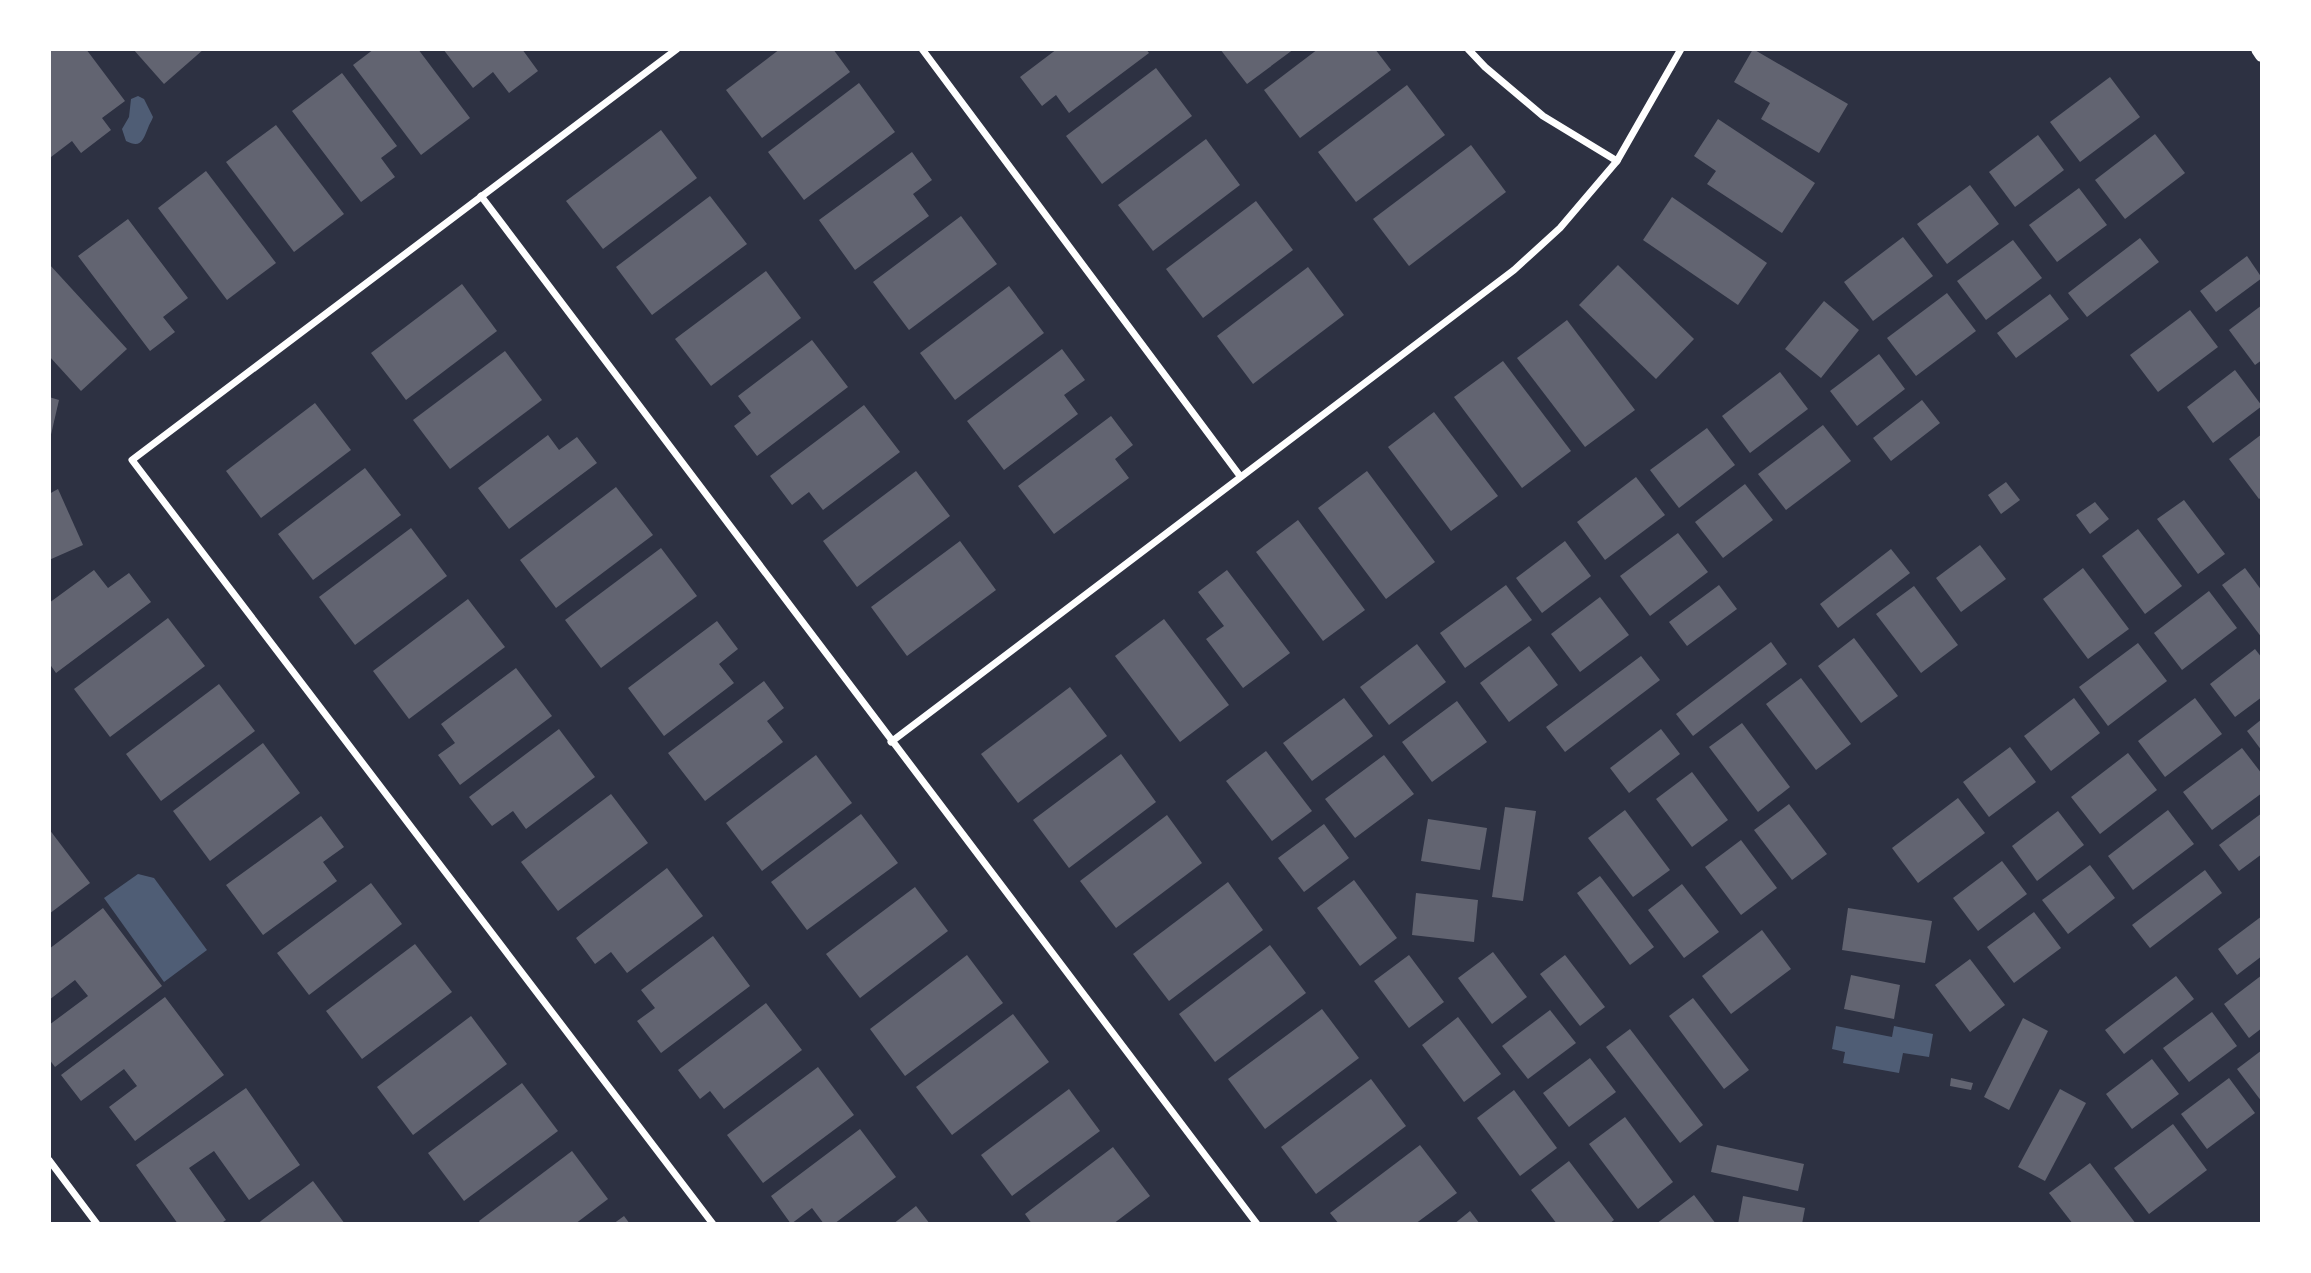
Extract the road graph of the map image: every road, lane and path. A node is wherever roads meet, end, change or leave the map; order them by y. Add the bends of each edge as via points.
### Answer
1 (677, 49) edge
2 (922, 49) edge
3 (1468, 49) edge
4 (1681, 49) edge
5 (2258, 49) edge
6 (2262, 55) edge
7 (1617, 161) junction
8 (481, 196) junction
9 (1240, 477) junction
10 (891, 742) junction
11 (49, 1160) edge
12 (97, 1224) edge
13 (713, 1224) edge
14 (1257, 1224) edge

1 - 8 street
2 - 9 street
3 - 7 street via 1543,117
4 - 7 street
5 - 6 main road
7 - 9 street via 1560,228 1514,270
8 - 10 street
8 - 13 street via 132,460
9 - 10 street
10 - 14 street
11 - 12 street

